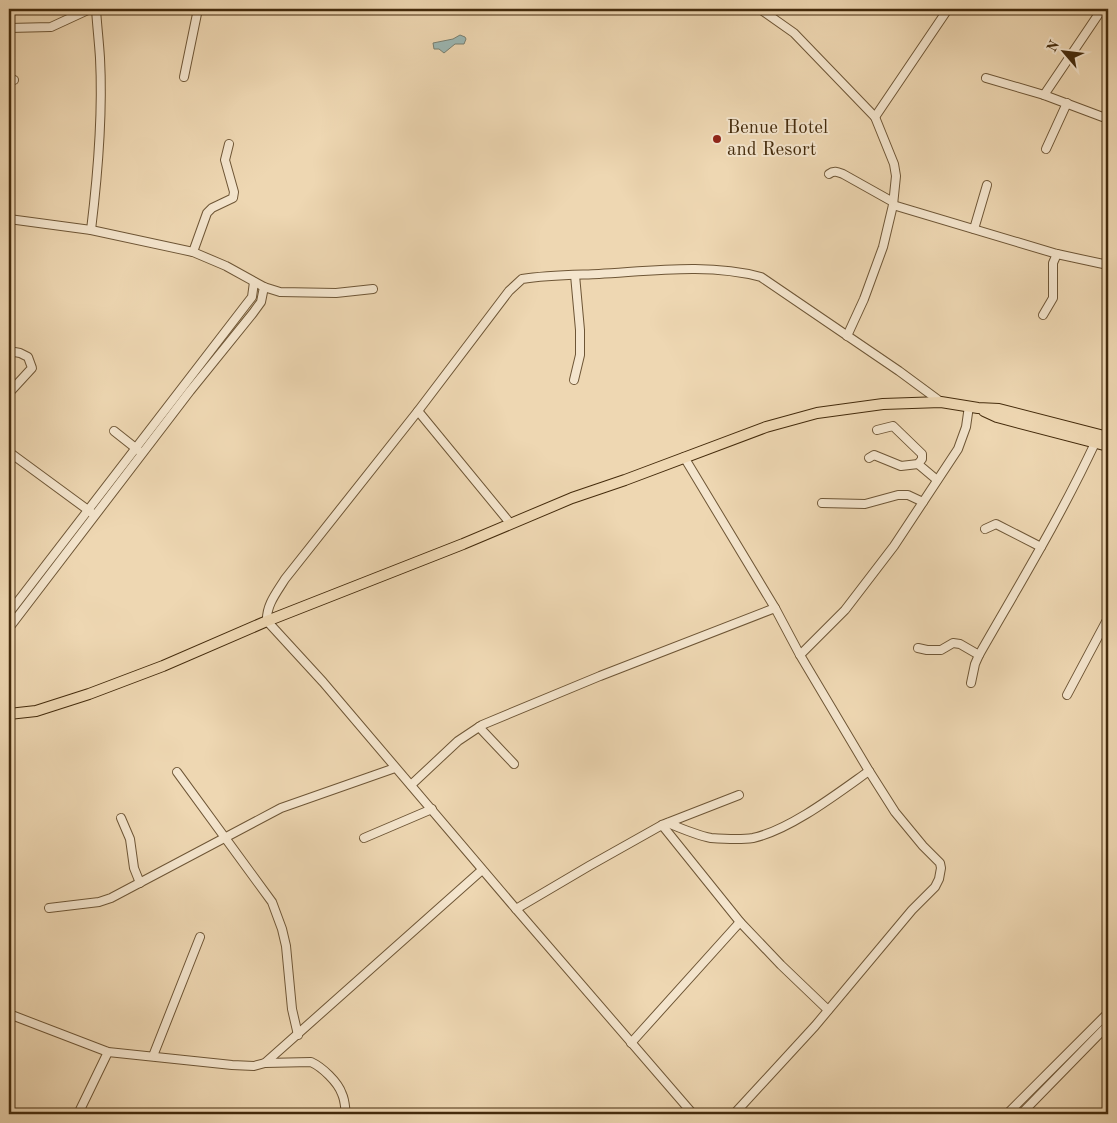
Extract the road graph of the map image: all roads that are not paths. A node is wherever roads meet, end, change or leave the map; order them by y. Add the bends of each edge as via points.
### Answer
1 (90, 9) edge
2 (96, 9) edge
3 (198, 9) edge
4 (760, 9) edge
5 (948, 9) edge
6 (1102, 9) edge
7 (9, 28) edge
8 (184, 77) dead end
9 (986, 78) dead end
10 (1044, 95) junction
11 (1067, 103) junction
12 (875, 117) junction
13 (1108, 119) edge
14 (229, 144) dead end
15 (1046, 149) dead end
16 (829, 174) dead end
17 (987, 185) dead end
18 (893, 204) junction
19 (9, 219) edge
20 (974, 229) junction
21 (91, 230) junction
22 (193, 252) junction
23 (1057, 254) junction
24 (1108, 265) edge
25 (575, 275) junction
26 (254, 282) junction
27 (264, 287) junction
28 (373, 290) dead end
29 (1043, 315) dead end
30 (847, 336) junction
31 (9, 351) edge
32 (198, 374) junction
33 (574, 380) dead end
34 (9, 393) edge
35 (941, 402) junction
36 (974, 407) junction
37 (418, 411) junction
38 (877, 430) dead end
39 (114, 431) dead end
40 (1108, 437) edge
41 (1095, 443) junction
42 (1108, 446) edge
43 (136, 448) junction
44 (9, 452) edge
45 (143, 454) junction
46 (684, 457) junction
47 (869, 458) dead end
48 (918, 464) junction
49 (119, 470) junction
50 (126, 475) junction
51 (937, 480) junction
52 (923, 502) junction
53 (822, 503) dead end
54 (88, 510) junction
55 (95, 516) junction
56 (510, 523) junction
57 (985, 529) dead end
58 (1041, 547) junction
59 (775, 608) junction
60 (9, 613) edge
61 (1108, 618) edge
62 (267, 621) junction
63 (9, 628) edge
64 (1099, 634) junction
65 (1108, 638) edge
66 (918, 648) dead end
67 (979, 654) junction
68 (800, 655) junction
69 (971, 683) dead end
70 (1067, 695) dead end
71 (9, 714) edge
72 (480, 726) junction
73 (514, 764) dead end
74 (395, 768) junction
75 (869, 771) junction
76 (177, 772) dead end
77 (411, 785) junction
78 (739, 795) dead end
79 (432, 809) junction
80 (121, 818) dead end
81 (665, 824) junction
82 (224, 838) junction
83 (364, 838) dead end
84 (482, 870) junction
85 (140, 883) junction
86 (49, 908) dead end
87 (516, 909) junction
88 (740, 922) junction
89 (200, 937) dead end
90 (828, 1010) junction
91 (1108, 1013) edge
92 (9, 1014) edge
93 (1108, 1025) edge
94 (298, 1035) junction
95 (631, 1042) junction
96 (108, 1052) junction
97 (153, 1056) junction
98 (265, 1062) junction
99 (78, 1114) edge
100 (346, 1114) edge
101 (693, 1114) edge
102 (734, 1114) edge
103 (1007, 1114) edge
104 (1021, 1114) edge

1 - 7 street via 50,27
2 - 21 street via 100,59 99,129
3 - 8 street
4 - 12 street via 794,33
5 - 12 street
6 - 10 street
9 - 10 street
10 - 11 street
11 - 13 street
11 - 15 street
12 - 18 street via 894,164
14 - 22 street via 225,160 234,192 232,198 207,213
16 - 18 street via 836,171 843,174
17 - 20 street
18 - 20 street
18 - 30 street via 883,247
19 - 21 street
20 - 23 street
21 - 22 street
22 - 26 street
23 - 24 street
23 - 29 street via 1053,262 1053,298
25 - 30 street via 706,270 752,275 766,280
25 - 33 street via 580,355
25 - 37 street via 522,279
26 - 27 street
26 - 32 street via 252,297
27 - 28 street via 280,292 336,294
27 - 32 street via 261,302 253,313
30 - 35 street
31 - 34 street via 28,357 32,368
32 - 43 street
32 - 45 street
35 - 36 main road
35 - 46 main road via 883,404 817,413 766,427
36 - 40 main road via 999,409
36 - 41 main road via 997,417
36 - 51 street via 958,449
37 - 56 street
37 - 62 street via 285,579 271,602
38 - 48 street via 893,426 922,454
39 - 43 street
41 - 42 main road
41 - 58 street
43 - 45 street
43 - 49 street
44 - 54 street
45 - 50 street
46 - 56 main road
46 - 59 street
47 - 48 street via 874,455 901,466
48 - 51 street
49 - 50 street
49 - 54 street
50 - 55 street
51 - 52 street
52 - 53 street via 908,495 898,495 865,504
52 - 68 street via 845,610
54 - 55 street
54 - 60 street
55 - 63 street
56 - 62 main road
57 - 58 street via 996,524
58 - 67 street
59 - 68 street
59 - 72 street
61 - 64 street
62 - 71 main road via 73,700
62 - 74 street
64 - 65 street
64 - 70 street
66 - 67 street via 940,650 953,643
67 - 69 street
68 - 75 street
72 - 73 street
72 - 77 street via 458,741
74 - 77 street
74 - 82 street via 281,808
75 - 81 street via 829,799 778,829 759,836 740,839 709,837
75 - 90 street via 895,812 940,863 941,874 935,887
76 - 82 street
77 - 79 street
78 - 81 street
79 - 83 street
79 - 84 street
80 - 85 street via 130,839 134,868
81 - 87 street
81 - 88 street
82 - 85 street
82 - 94 street via 272,902 278,915 286,946
84 - 87 street
84 - 94 street
85 - 86 street via 99,902
87 - 95 street
88 - 90 street
88 - 95 street
89 - 97 street
90 - 102 street
91 - 103 street
92 - 96 street
93 - 104 street
94 - 98 street
95 - 101 street
96 - 97 street
96 - 99 street
97 - 98 street via 232,1065 254,1066
98 - 100 street via 310,1062 326,1071 342,1092

